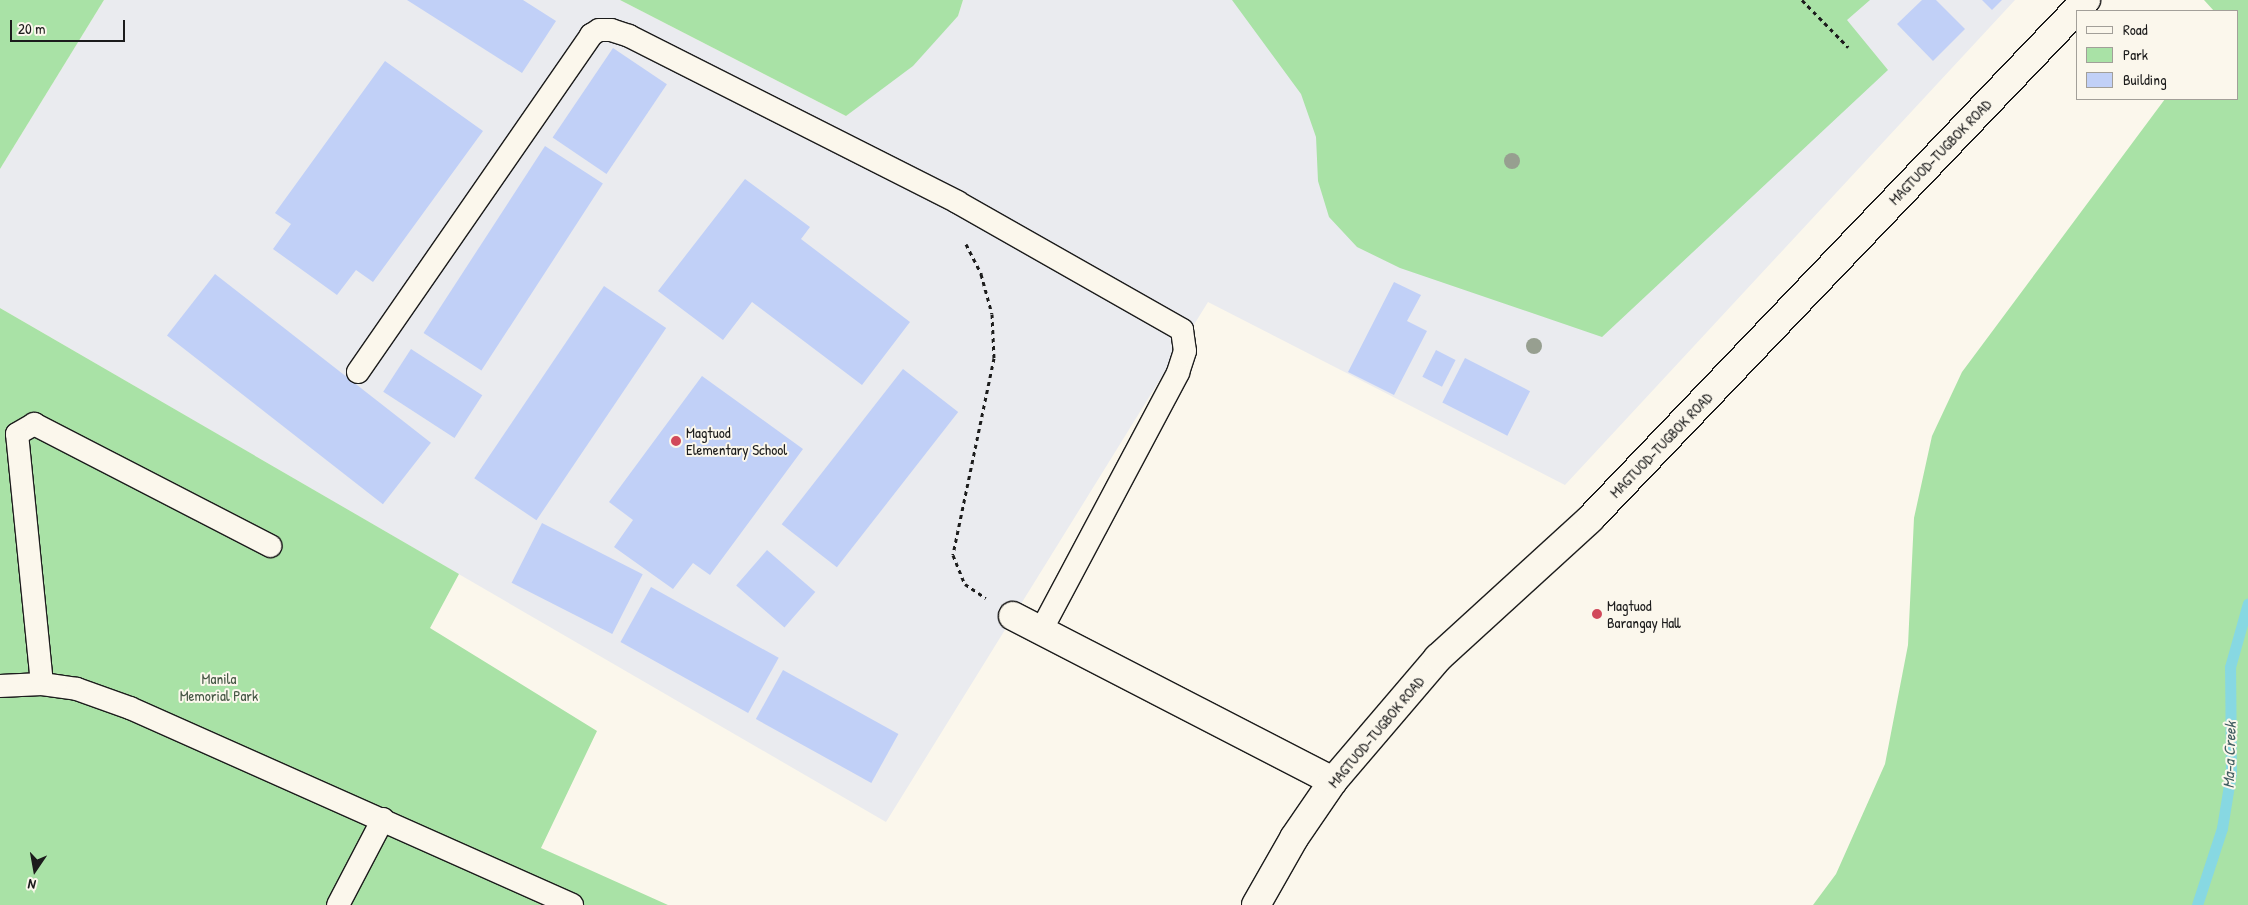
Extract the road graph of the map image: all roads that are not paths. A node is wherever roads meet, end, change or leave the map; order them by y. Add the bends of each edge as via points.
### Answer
1 (2086, 0) edge
2 (2076, 10) edge
3 (2076, 10) edge
4 (358, 372) dead end
5 (270, 546) dead end
6 (1013, 616) road end
7 (1041, 631) junction
8 (42, 684) junction
9 (0, 686) edge
10 (1333, 781) junction
11 (383, 819) junction
12 (338, 905) edge
13 (572, 905) edge
14 (1256, 905) edge

1 - 2 main road, MAGTUOD-TUGBOK ROAD
3 - 10 main road, MAGTUOD-TUGBOK ROAD via 1590,519 1438,658
4 - 7 lane via 591,35 599,30 611,30 629,36 957,202 1182,330 1185,352 1178,373
5 - 8 lane via 34,424 17,434
6 - 7 main road
7 - 10 main road
8 - 9 lane
8 - 11 lane via 77,689 130,708
10 - 14 main road, MAGTUOD-TUGBOK ROAD via 1294,838
11 - 12 lane
11 - 13 lane

